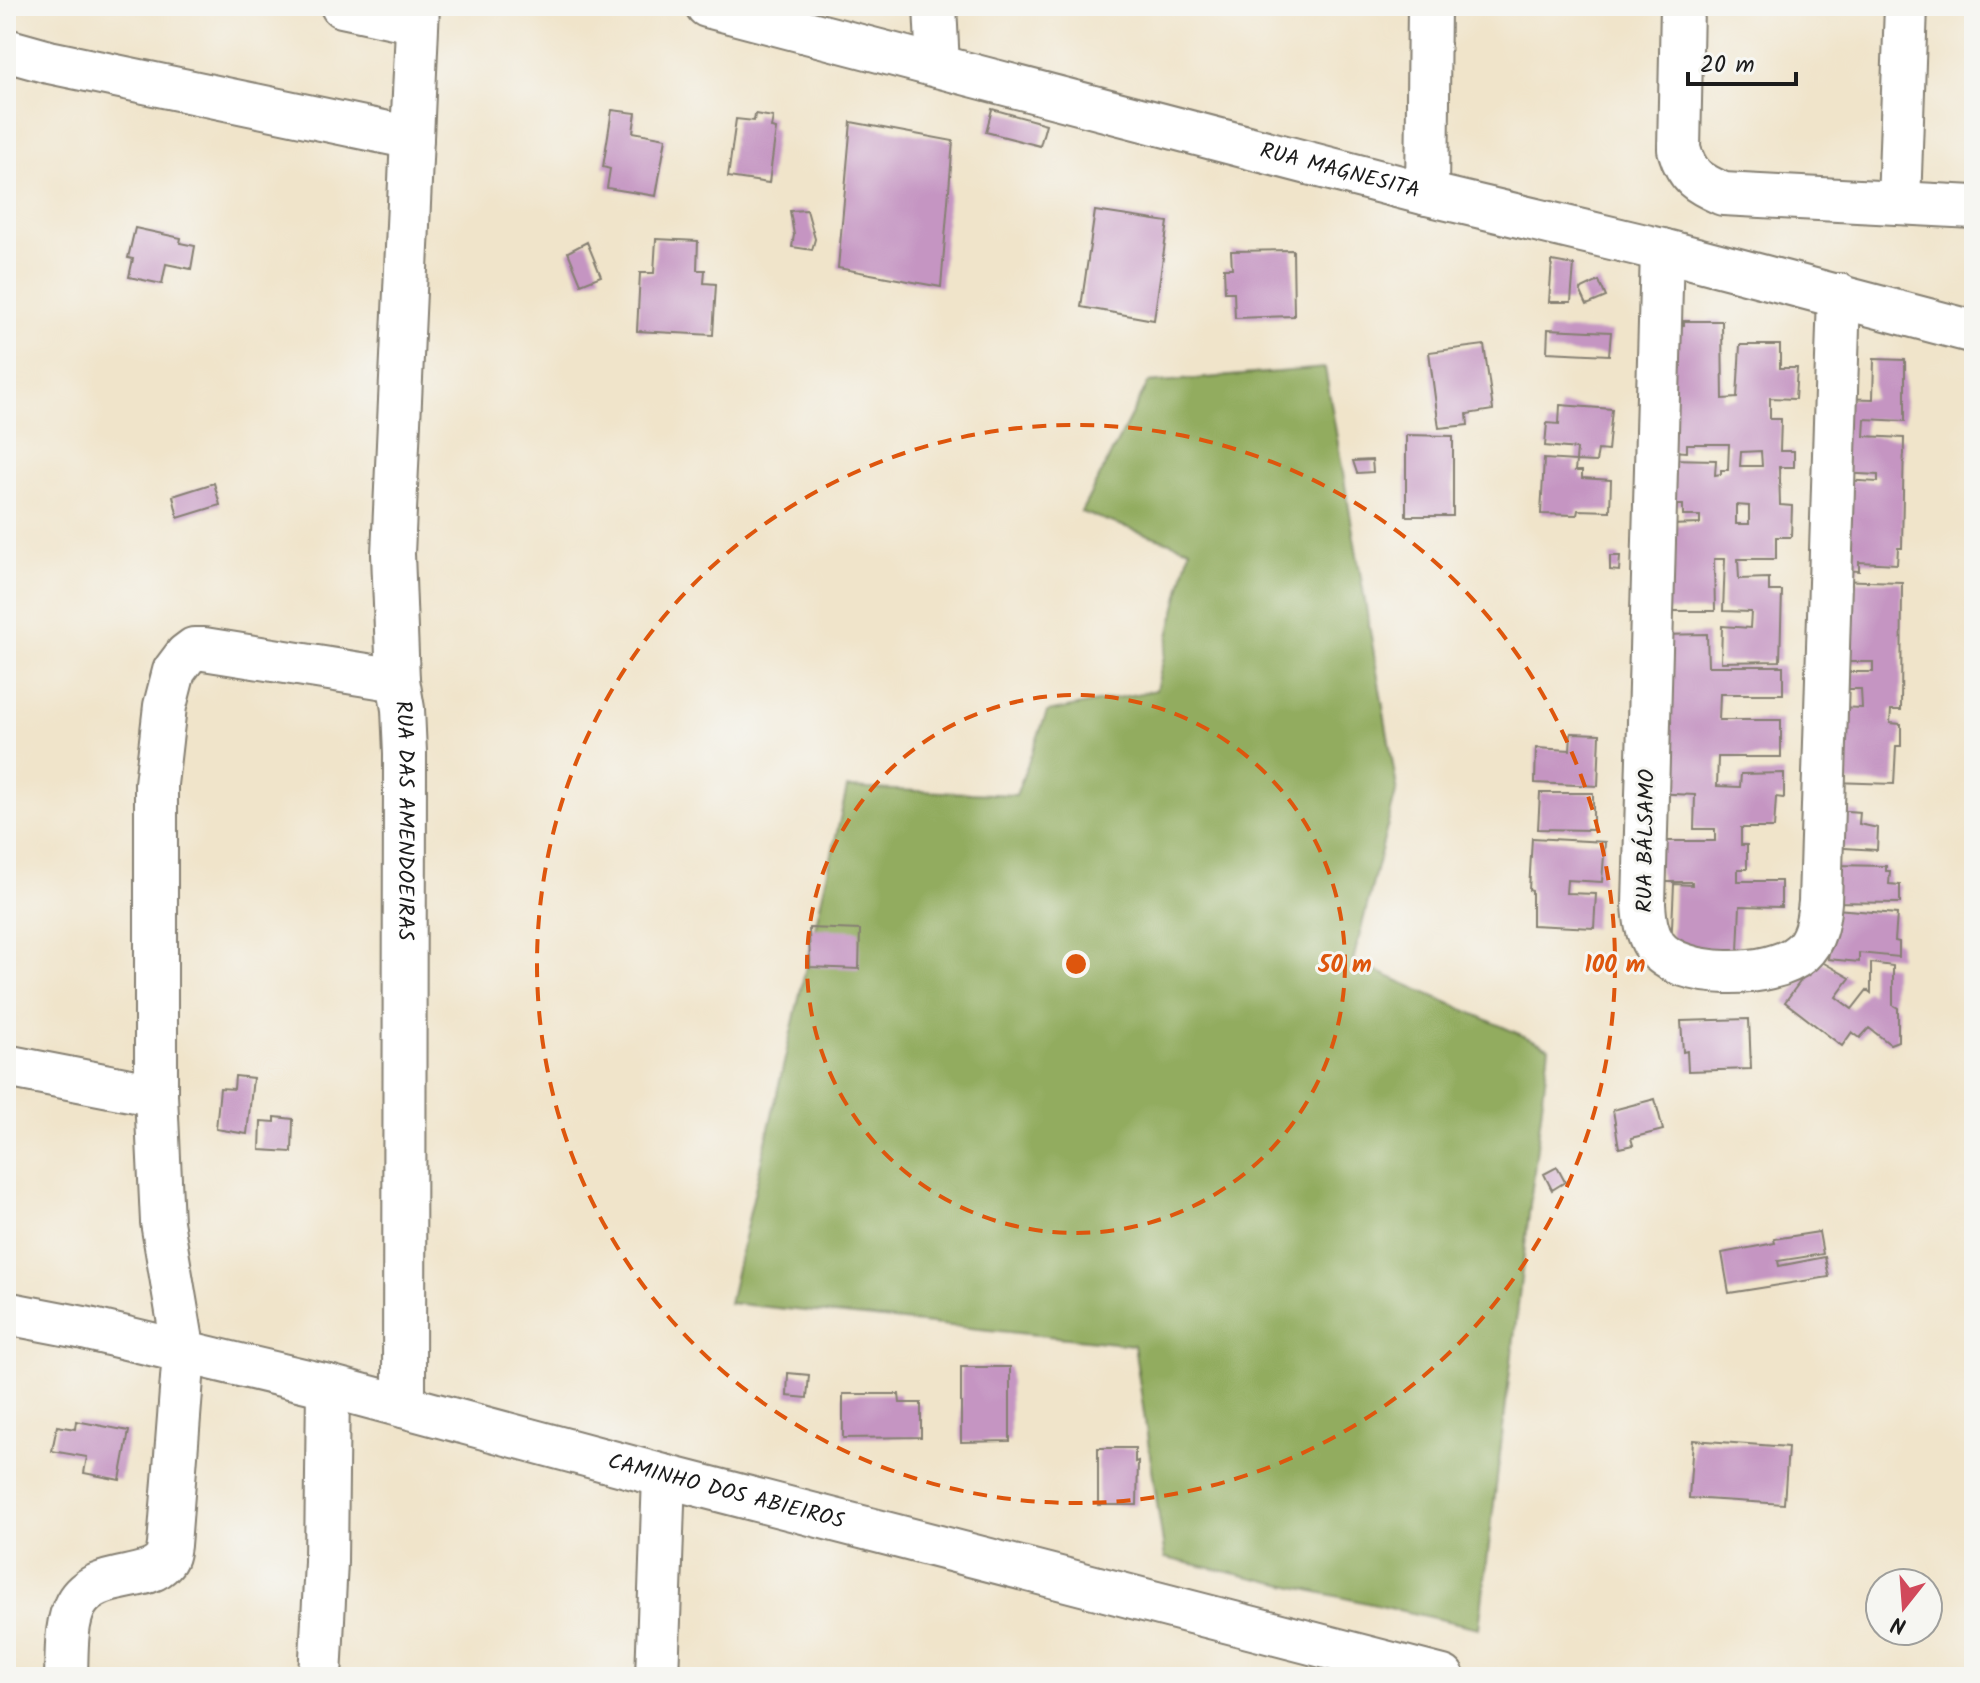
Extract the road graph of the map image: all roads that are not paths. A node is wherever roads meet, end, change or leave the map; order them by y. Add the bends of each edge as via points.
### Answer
1 (342, 6) edge
2 (707, 6) edge
3 (935, 6) edge
4 (1429, 6) edge
5 (1682, 6) edge
6 (1906, 6) edge
7 (418, 14) edge
8 (6, 50) edge
9 (938, 66) junction
10 (412, 138) junction
11 (1427, 194) junction
12 (1899, 203) junction
13 (1974, 207) edge
14 (1662, 250) junction
15 (1839, 295) junction
16 (1974, 332) edge
17 (398, 680) junction
18 (6, 1066) edge
19 (156, 1095) junction
20 (6, 1313) edge
21 (184, 1353) junction
22 (328, 1386) junction
23 (404, 1406) junction
24 (664, 1476) junction
25 (66, 1677) edge
26 (320, 1677) edge
27 (657, 1677) edge
28 (1443, 1677) edge

1 - 7 street
2 - 9 street, RUA MAGNESITA
3 - 9 street
4 - 11 street
5 - 12 street via 1679,149 1685,168 1701,184 1723,194
6 - 12 street
7 - 10 street
8 - 10 street
9 - 11 street, RUA MAGNESITA
10 - 17 street via 393,554
11 - 14 street, RUA MAGNESITA
12 - 13 street
14 - 15 street, RUA MAGNESITA
14 - 15 street, RUA BÁLSAMO via 1644,904 1646,928 1656,948 1676,962 1701,969 1749,972 1781,966 1803,952 1817,929
15 - 16 street, RUA MAGNESITA
17 - 19 street, RUA DAS AMENDOEIRAS via 204,649 194,649 179,662 165,706 156,784
17 - 23 street, RUA DAS AMENDOEIRAS via 405,753
18 - 19 street
19 - 21 street, RUA DAS AMENDOEIRAS via 162,1222
20 - 21 street, CAMINHO DOS ABIEIROS
21 - 22 street, CAMINHO DOS ABIEIROS
21 - 25 street, RUA DAS AMENDOEIRAS via 167,1557 157,1568 112,1579 76,1603
22 - 23 street, CAMINHO DOS ABIEIROS
22 - 26 street
23 - 24 street, CAMINHO DOS ABIEIROS
24 - 27 street
24 - 28 street, CAMINHO DOS ABIEIROS

